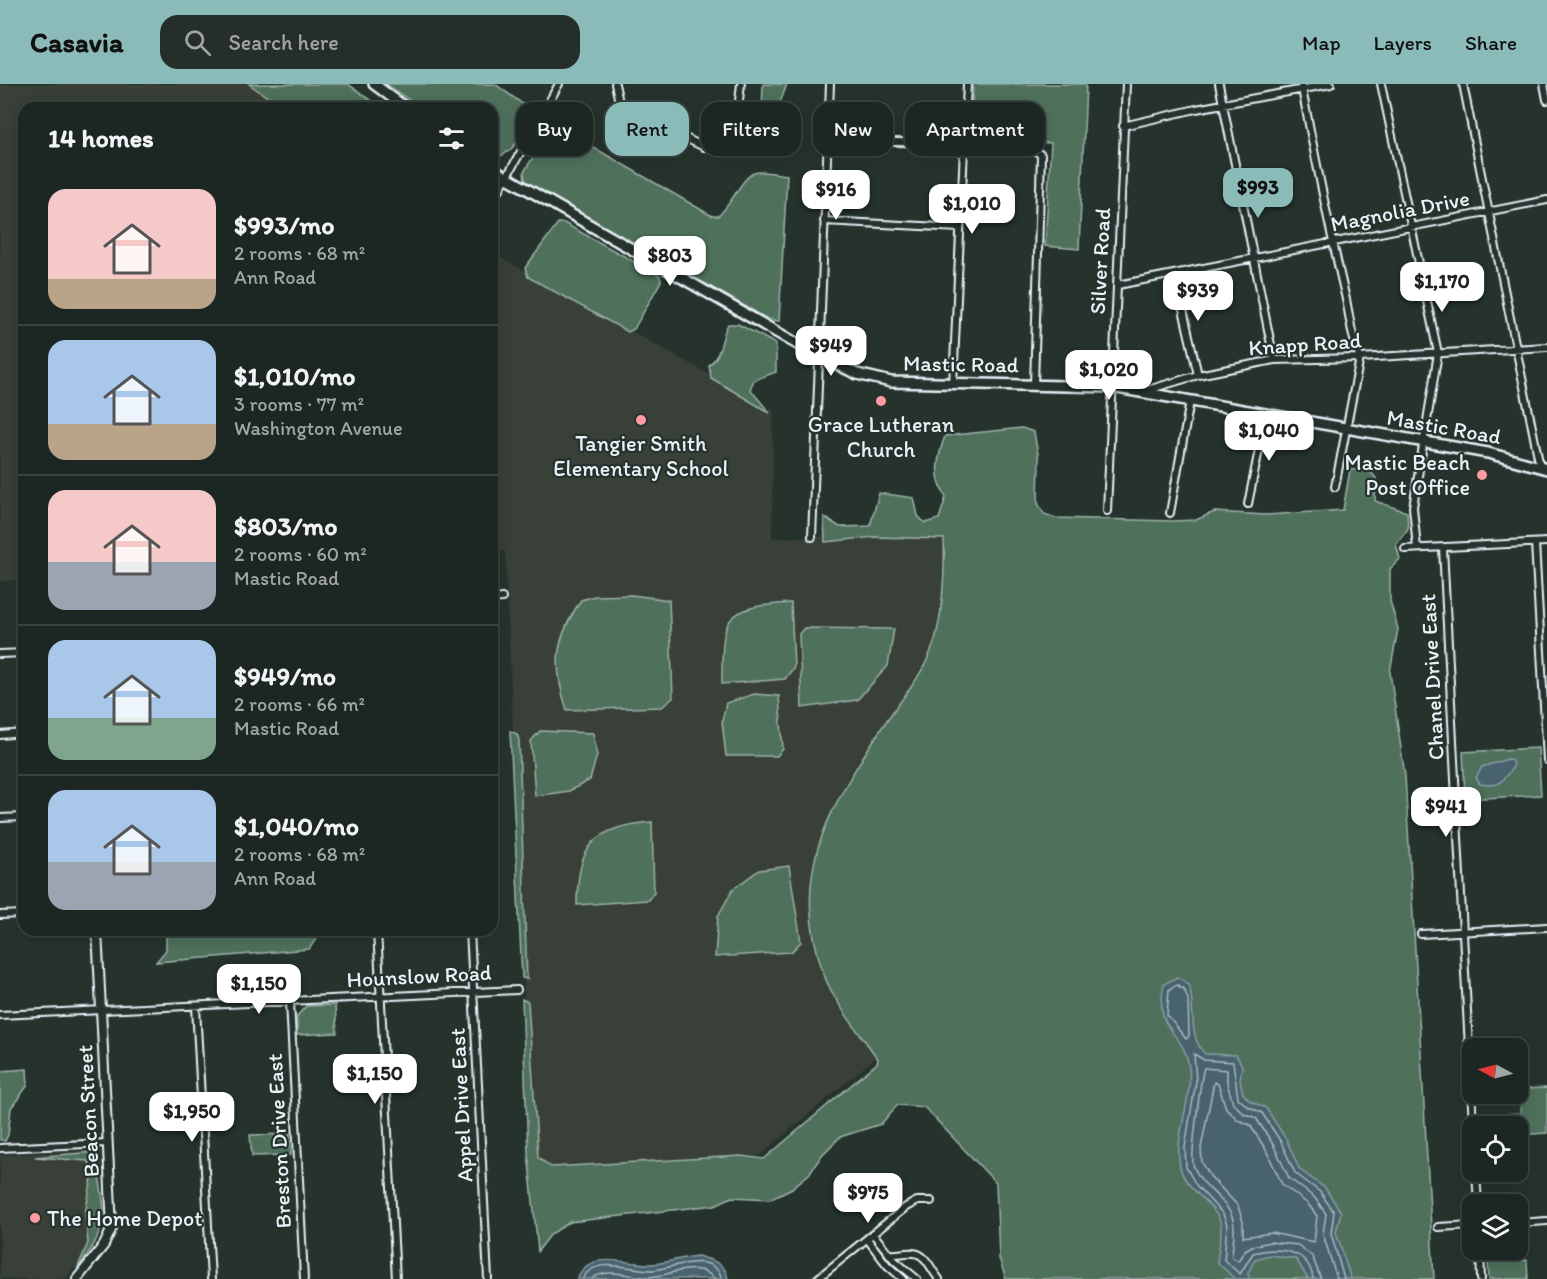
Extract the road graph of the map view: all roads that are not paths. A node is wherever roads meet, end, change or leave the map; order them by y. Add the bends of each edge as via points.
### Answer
1 (374, 84) edge
2 (559, 84) edge
3 (615, 84) edge
4 (741, 84) edge
5 (830, 84) edge
6 (967, 84) edge
7 (1126, 84) edge
8 (1219, 84) edge
9 (1331, 84) edge
10 (1381, 84) edge
11 (1463, 84) edge
12 (1544, 84) edge
13 (1302, 87) edge
14 (1547, 100) edge
15 (398, 102) edge
16 (829, 102) edge
17 (966, 102) edge
18 (1223, 103) junction
19 (1123, 126) junction
20 (827, 156) edge
21 (963, 156) edge
22 (1041, 156) edge
23 (498, 173) edge
24 (507, 179) junction
25 (498, 193) edge
26 (1547, 200) edge
27 (1489, 212) junction
28 (824, 221) junction
29 (1410, 227) junction
30 (960, 228) junction
31 (1332, 243) junction
32 (1254, 258) junction
33 (1175, 275) junction
34 (1118, 285) junction
35 (1547, 347) edge
36 (1516, 348) junction
37 (1438, 353) junction
38 (819, 356) junction
39 (1360, 358) junction
40 (1274, 360) junction
41 (1198, 375) junction
42 (953, 385) junction
43 (1034, 385) junction
44 (1112, 387) junction
45 (1142, 392) junction
46 (1190, 401) junction
47 (1266, 415) junction
48 (1347, 430) junction
49 (1425, 442) junction
50 (1544, 468) edge
51 (1335, 487) dead end
52 (1248, 504) dead end
53 (1107, 511) dead end
54 (1170, 513) dead end
55 (812, 537) dead end
56 (1547, 542) edge
57 (1535, 543) junction
58 (1417, 548) junction
59 (1443, 548) junction
60 (1405, 549) dead end
61 (498, 598) edge
62 (502, 598) dead end
63 (18, 653) edge
64 (0, 654) edge
65 (18, 734) edge
66 (0, 735) edge
67 (1547, 760) edge
68 (18, 817) edge
69 (0, 818) edge
70 (18, 914) edge
71 (0, 915) edge
72 (1547, 927) edge
73 (1463, 932) junction
74 (1421, 934) dead end
75 (97, 936) edge
76 (377, 936) edge
77 (470, 936) edge
78 (517, 990) dead end
79 (473, 991) junction
80 (381, 996) junction
81 (290, 1001) junction
82 (196, 1007) junction
83 (100, 1010) junction
84 (0, 1015) edge
85 (1472, 1116) edge
86 (107, 1143) junction
87 (0, 1148) edge
88 (932, 1201) dead end
89 (1547, 1221) edge
90 (1528, 1222) edge
91 (1462, 1226) edge
92 (1438, 1227) dead end
93 (874, 1235) junction
94 (868, 1240) junction
95 (889, 1254) junction
96 (902, 1256) junction
97 (1480, 1260) edge
98 (900, 1265) junction
99 (894, 1271) junction
100 (77, 1279) edge
101 (211, 1279) edge
102 (304, 1279) edge
103 (396, 1279) edge
104 (488, 1279) edge
105 (817, 1279) edge
106 (903, 1279) edge
107 (917, 1279) edge
108 (939, 1279) edge
109 (1481, 1279) edge

1 - 15 main road
2 - 24 street
3 - 4 street via 619,102 704,147 734,141
5 - 16 street
6 - 17 street
7 - 19 street, Silver Road
8 - 18 street
9 - 13 street
10 - 29 street
11 - 27 street
12 - 14 street
13 - 18 street
13 - 31 street
18 - 19 street
18 - 32 street
19 - 34 street, Silver Road
20 - 28 street
21 - 30 street
22 - 43 street
23 - 24 main road, Mastic Road
24 - 25 street
24 - 38 main road, Mastic Road
26 - 27 street, Magnolia Drive
27 - 29 street, Magnolia Drive
27 - 36 street
28 - 30 street
28 - 38 street
29 - 31 street, Magnolia Drive
29 - 37 street
30 - 42 street
31 - 32 street, Magnolia Drive
31 - 39 street
32 - 33 street, Magnolia Drive
32 - 40 street
33 - 34 street, Magnolia Drive
33 - 41 street
34 - 44 street, Silver Road
35 - 36 street, Knapp Road
36 - 37 street, Knapp Road
36 - 50 street
37 - 39 street, Knapp Road
37 - 49 street
38 - 42 main road, Mastic Road via 872,378 906,384
38 - 55 street
39 - 40 street, Knapp Road
39 - 48 street
40 - 41 street, Knapp Road
41 - 45 street, Knapp Road
42 - 43 main road, Mastic Road
43 - 44 main road, Mastic Road
44 - 45 main road, Mastic Road
44 - 53 street, Silver Road
45 - 46 main road, Mastic Road
46 - 47 main road, Mastic Road
46 - 54 street
47 - 48 main road, Mastic Road
47 - 52 street
48 - 49 main road, Mastic Road
48 - 51 street
49 - 50 main road, Mastic Road
49 - 58 street via 1413,507
56 - 57 street
57 - 59 street
57 - 67 street
58 - 59 street
58 - 60 street
59 - 73 street, Chanel Drive East
61 - 62 street
63 - 64 street
65 - 66 street
68 - 69 street
70 - 71 street
72 - 73 street
73 - 74 street
73 - 85 street, Chanel Drive East
75 - 83 street, Beacon Street
76 - 80 street
77 - 79 street, Appel Drive East
78 - 79 street, Hounslow Road
79 - 80 street, Hounslow Road
79 - 104 street, Appel Drive East
80 - 81 street, Hounslow Road
80 - 103 street
81 - 82 street, Hounslow Road
81 - 102 street, Breston Drive East
82 - 83 street, Hounslow Road
82 - 101 street
83 - 84 street, Hounslow Road
83 - 86 street, Beacon Street
86 - 87 street
86 - 100 street, Beacon Street via 112,1227 104,1245
88 - 93 street via 906,1206
89 - 90 street
91 - 92 street
93 - 94 street
93 - 95 street
94 - 99 street
94 - 105 street
95 - 96 street
95 - 98 street
96 - 98 street
96 - 108 street via 912,1252 923,1256
97 - 109 street
98 - 99 street
98 - 107 street
99 - 106 street

